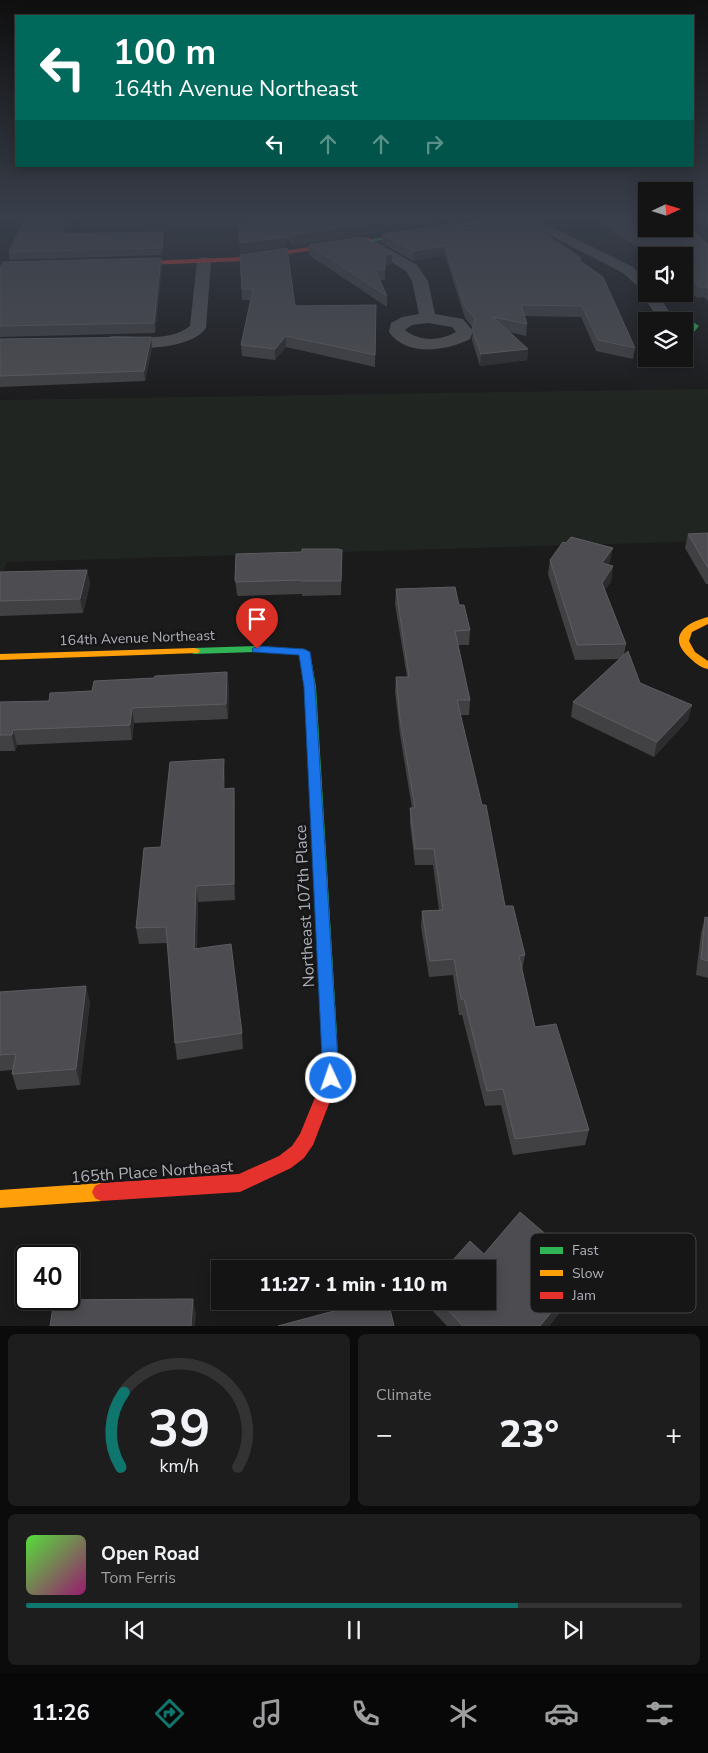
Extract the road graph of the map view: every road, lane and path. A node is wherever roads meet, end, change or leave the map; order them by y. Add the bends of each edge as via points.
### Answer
1 (202, 279) edge
2 (419, 279) edge
3 (428, 318) dead end
4 (98, 341) edge
5 (708, 620) edge
6 (304, 652) joint
7 (0, 656) edge
8 (708, 666) edge
9 (300, 1152) joint
10 (0, 1200) edge

1 - 4 street via 198,328 194,334 166,340
2 - 3 street
5 - 8 street via 691,625 684,631 682,639 691,655
6 - 7 street, 164th Avenue Northeast via 257,649
6 - 9 street, Northeast 107th Place via 310,696 331,1078
9 - 10 street, 165th Place Northeast via 240,1183

